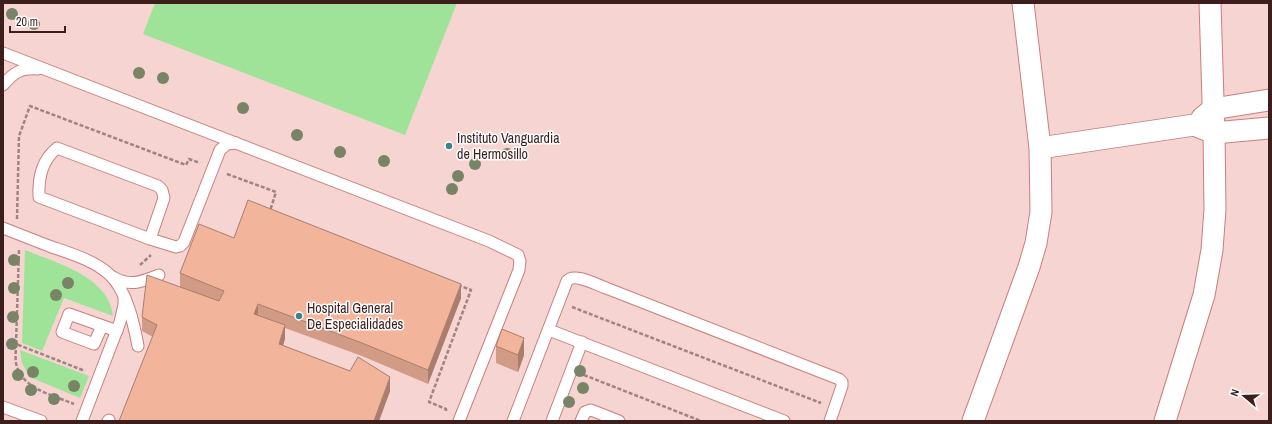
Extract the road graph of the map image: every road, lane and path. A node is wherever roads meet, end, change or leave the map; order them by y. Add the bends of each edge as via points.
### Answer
1 (1023, 3) edge
2 (1210, 3) edge
3 (3, 53) edge
4 (45, 69) junction
5 (3, 85) edge
6 (1269, 100) edge
7 (1213, 109) junction
8 (1194, 125) junction
9 (1269, 128) edge
10 (1214, 133) junction
11 (214, 134) junction
12 (237, 143) junction
13 (1040, 148) junction
14 (220, 150) junction
15 (212, 168) junction
16 (276, 214) edge
17 (23, 222) dead end
18 (3, 228) edge
19 (150, 239) junction
20 (20, 244) dead end
21 (152, 253) dead end
22 (140, 266) dead end
23 (110, 275) junction
24 (159, 275) dead end
25 (457, 284) edge
26 (124, 298) junction
27 (102, 326) dead end
28 (549, 330) junction
29 (116, 331) junction
30 (582, 342) junction
31 (16, 344) junction
32 (138, 346) dead end
33 (576, 356) junction
34 (87, 372) dead end
35 (3, 407) edge
36 (81, 407) dead end
37 (444, 415) dead end
38 (41, 421) edge
39 (82, 421) edge
40 (459, 421) edge
41 (514, 421) edge
42 (552, 421) edge
43 (581, 421) edge
44 (619, 421) edge
45 (701, 421) edge
46 (784, 421) edge
47 (830, 421) edge
48 (974, 421) edge
49 (1165, 421) edge

1 - 13 street
2 - 7 street
3 - 4 lane
4 - 5 lane via 22,70 12,75
4 - 11 lane
6 - 7 street
7 - 8 street
7 - 10 street
8 - 10 street
8 - 13 street
9 - 10 street
10 - 49 street via 1215,209 1212,250 1204,294
11 - 12 lane
11 - 14 lane via 220,141
12 - 14 lane via 226,144
12 - 40 lane via 489,241 518,255 519,270
13 - 48 street via 1041,212 1036,243
14 - 15 lane
15 - 16 path via 276,192 269,212
15 - 17 path via 189,159 186,165 30,106 18,136 17,219
15 - 19 lane via 184,242 176,247
18 - 23 lane via 82,258
19 - 19 lane via 39,197 40,176 51,153 57,148 158,186 164,198
20 - 31 path
21 - 22 path
23 - 24 lane via 128,284
23 - 26 lane
25 - 37 path via 471,290 429,402 446,409
26 - 29 lane via 123,313
26 - 32 lane via 135,328
27 - 29 lane
28 - 30 lane
28 - 41 lane
28 - 47 lane via 567,281 569,278 578,278 835,377 842,382 842,386
29 - 39 lane
30 - 33 lane
30 - 46 lane
31 - 34 path
31 - 36 path via 16,363 27,383
33 - 42 lane
33 - 45 path via 589,362 584,375
35 - 38 lane
43 - 44 lane via 585,412 591,410

